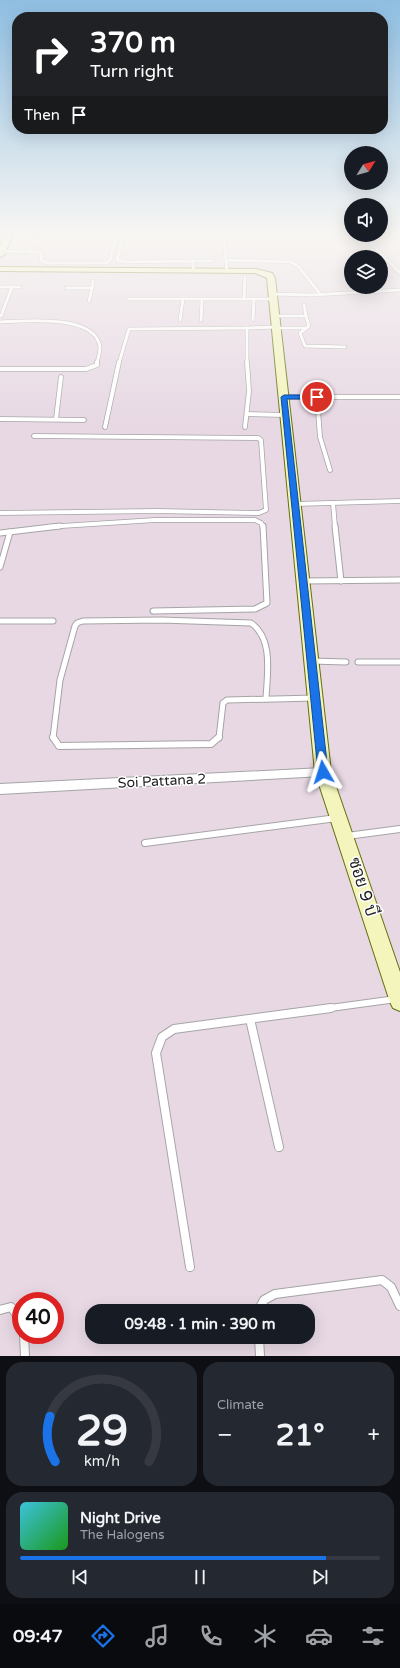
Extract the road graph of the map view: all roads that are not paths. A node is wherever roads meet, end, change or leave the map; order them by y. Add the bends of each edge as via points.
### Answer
1 (8, 298) edge
2 (261, 298) edge
3 (273, 298) edge
4 (128, 299) dead end
5 (183, 299) junction
6 (202, 299) junction
7 (244, 299) joint
8 (254, 299) junction
9 (304, 305) dead end
10 (1, 316) dead end
11 (306, 316) junction
12 (180, 320) dead end
13 (201, 320) dead end
14 (253, 320) dead end
15 (0, 322) edge
16 (277, 324) junction
17 (247, 328) junction
18 (305, 328) junction
19 (345, 347) dead end
20 (0, 370) edge
21 (61, 377) dead end
22 (284, 397) junction
23 (317, 397) junction
24 (400, 397) edge
25 (247, 414) junction
26 (286, 415) junction
27 (0, 418) edge
28 (56, 419) junction
29 (84, 420) dead end
30 (106, 427) dead end
31 (245, 427) dead end
32 (34, 436) dead end
33 (330, 470) dead end
34 (400, 501) edge
35 (333, 503) junction
36 (295, 504) junction
37 (0, 513) edge
38 (10, 532) junction
39 (0, 533) edge
40 (0, 567) edge
41 (341, 580) junction
42 (400, 580) edge
43 (304, 581) junction
44 (153, 611) dead end
45 (0, 621) edge
46 (53, 621) dead end
47 (311, 661) junction
48 (346, 662) dead end
49 (358, 662) dead end
50 (400, 662) edge
51 (315, 698) junction
52 (266, 699) junction
53 (323, 772) junction
54 (0, 789) edge
55 (340, 818) junction
56 (400, 829) edge
57 (346, 836) junction
58 (145, 843) dead end
59 (399, 1000) edge
60 (250, 1019) junction
61 (279, 1147) dead end
62 (190, 1267) dead end
63 (262, 1304) edge
64 (400, 1306) edge
65 (12, 1308) edge
66 (0, 1310) edge
67 (24, 1344) edge
68 (259, 1344) edge
69 (25, 1356) edge
70 (260, 1356) edge

1 - 10 lane
2 - 8 lane
3 - 16 street, ซอย 9 บี
4 - 5 lane
5 - 6 lane
5 - 12 lane
6 - 7 lane
6 - 13 lane
7 - 8 lane
8 - 14 lane
9 - 11 lane
11 - 16 lane
11 - 18 lane via 309,326
15 - 20 lane via 75,323 97,338 100,355 97,365 86,370
16 - 17 lane
16 - 18 lane
16 - 22 street, ซอย 9 บี
17 - 25 lane
17 - 30 lane via 129,329 115,378
18 - 19 lane via 300,333 305,346
21 - 28 lane
22 - 23 lane
22 - 26 street, ซอย 9 บี
23 - 24 lane
23 - 33 lane via 320,437
25 - 26 lane
25 - 31 lane
26 - 36 street, ซอย 9 บี
27 - 28 lane
28 - 29 lane
32 - 37 lane via 258,438 261,440 266,510 259,513
34 - 35 lane
35 - 36 lane
35 - 41 lane
36 - 43 street, ซอย 9 บี
38 - 39 lane
38 - 40 lane
38 - 44 lane via 156,520 255,520 261,523 266,603 256,609
41 - 42 lane
41 - 43 lane
43 - 47 street, ซอย 9 บี
45 - 46 lane
47 - 48 lane
47 - 51 street, ซอย 9 บี
49 - 50 lane
51 - 52 lane
51 - 53 street, ซอย 9 บี
52 - 52 lane via 226,700 223,703 220,738 211,744 59,746 53,739 60,680 75,626 83,621 161,620 257,625 262,631 266,647
53 - 54 street, Soi Pattana 2
53 - 55 street, ซอย 9 บี
55 - 57 street, ซอย 9 บี
55 - 58 lane
56 - 57 lane
57 - 59 street, ซอย 9 บี
59 - 60 lane
60 - 61 lane
60 - 62 lane via 174,1029 162,1037 156,1053
63 - 64 lane via 275,1294 382,1280 391,1286
65 - 66 lane
67 - 69 lane
68 - 70 lane

